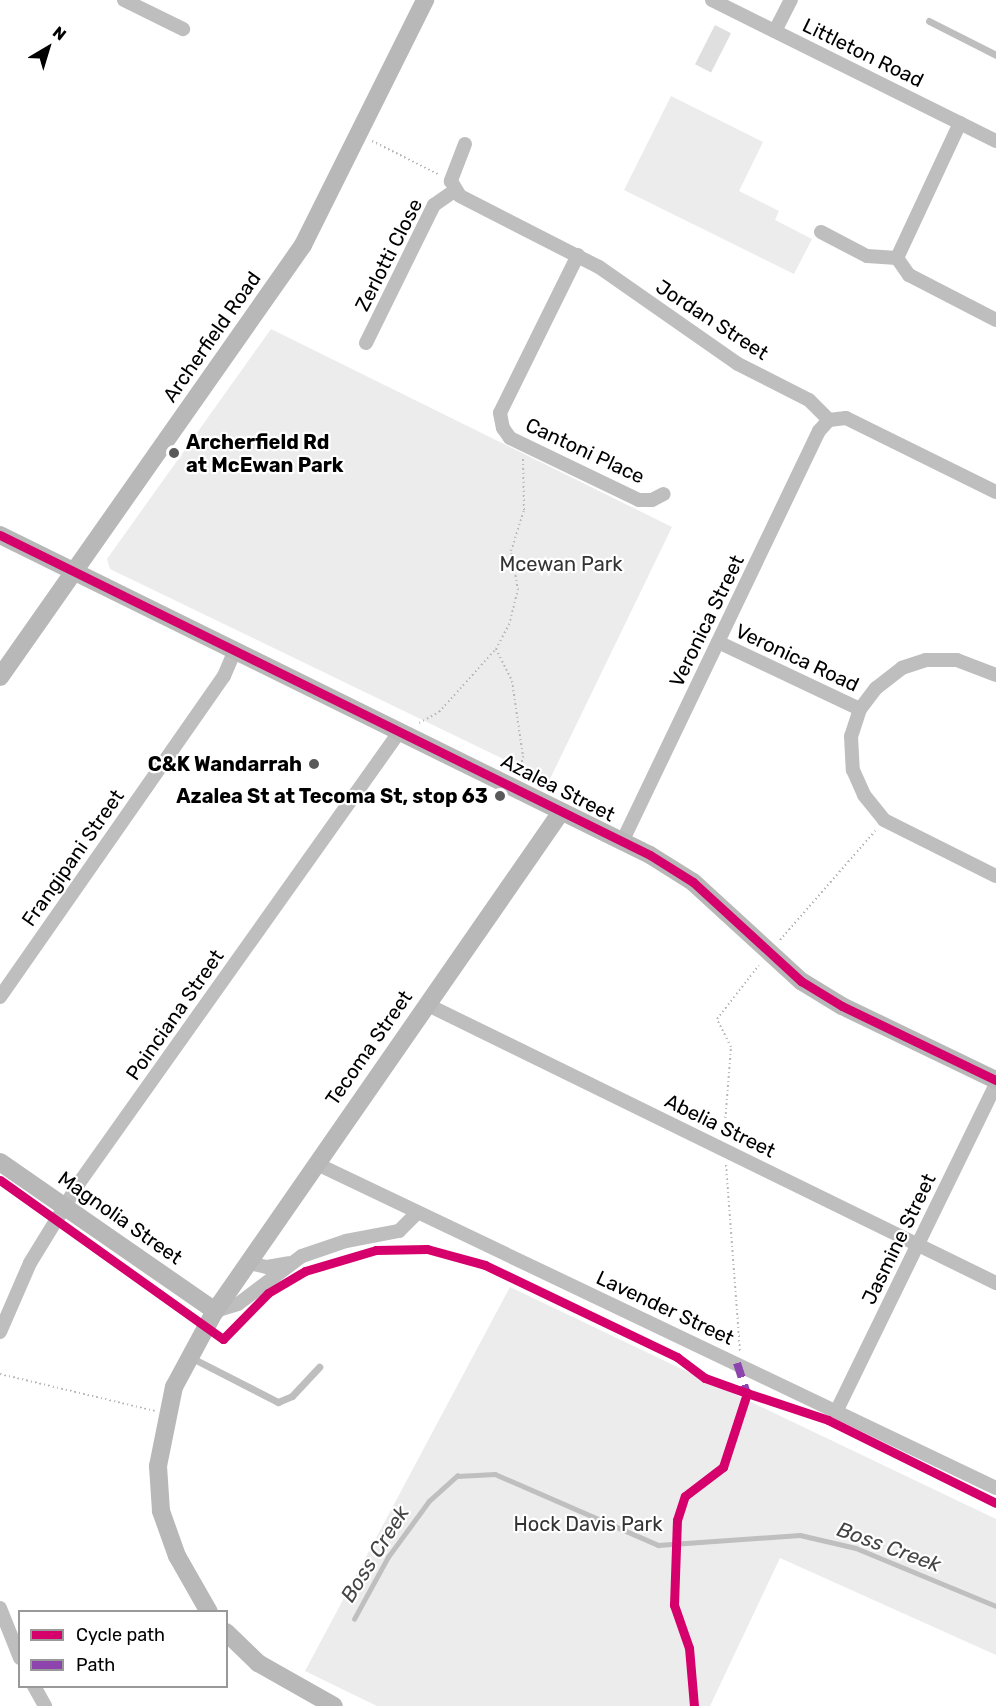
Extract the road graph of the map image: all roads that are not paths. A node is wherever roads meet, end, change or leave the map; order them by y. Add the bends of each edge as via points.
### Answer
1 (124, 0) edge
2 (425, 0) edge
3 (712, 0) edge
4 (791, 0) edge
5 (929, 21) dead end
6 (183, 29) dead end
7 (775, 31) junction
8 (996, 55) edge
9 (960, 123) junction
10 (996, 141) edge
11 (465, 144) dead end
12 (452, 186) junction
13 (821, 232) dead end
14 (578, 255) junction
15 (897, 258) junction
16 (996, 320) edge
17 (366, 344) dead end
18 (829, 420) junction
19 (996, 492) edge
20 (664, 494) dead end
21 (0, 535) edge
22 (75, 573) junction
23 (718, 642) junction
24 (235, 650) junction
25 (996, 675) edge
26 (0, 677) edge
27 (860, 709) junction
28 (400, 731) junction
29 (561, 812) junction
30 (623, 840) junction
31 (996, 876) edge
32 (0, 997) edge
33 (426, 1004) junction
34 (996, 1080) edge
35 (996, 1084) edge
36 (0, 1162) edge
37 (317, 1164) junction
38 (64, 1207) junction
39 (416, 1214) junction
40 (918, 1245) junction
41 (249, 1263) junction
42 (291, 1263) junction
43 (996, 1283) edge
44 (215, 1311) junction
45 (0, 1332) edge
46 (188, 1356) junction
47 (319, 1367) dead end
48 (837, 1410) junction
49 (996, 1488) edge
50 (0, 1608) edge
51 (208, 1610) edge
52 (228, 1634) edge
53 (18, 1653) edge
54 (35, 1688) edge
55 (312, 1701) edge
56 (45, 1706) edge
57 (334, 1706) edge

1 - 6 street
2 - 22 street, Archerfield Road via 303,245
3 - 7 street, Littleton Road
4 - 7 street
5 - 8 lane
7 - 9 street, Littleton Road
9 - 10 street, Littleton Road
9 - 15 street
11 - 12 street
12 - 14 street, Jordan Street
12 - 17 street, Zerlotti Close via 434,205
13 - 15 street via 867,256
14 - 18 street, Jordan Street via 738,364 809,400
14 - 20 street, Cantoni Place via 500,413 503,428 525,445 639,500 652,500
15 - 16 street via 909,275
18 - 19 street via 846,418
18 - 23 street, Veronica Street via 819,431
21 - 22 street, Azalea Street
22 - 24 street, Azalea Street
22 - 26 street, Archerfield Road
23 - 27 street, Veronica Road
23 - 30 street, Veronica Street
24 - 28 street, Azalea Street
24 - 32 street, Frangipani Street via 224,676
25 - 27 street via 957,660 926,660 902,668 876,688
27 - 31 street via 851,736 853,770 864,795 884,820
28 - 29 street, Azalea Street
28 - 38 street, Poinciana Street
29 - 30 street, Azalea Street
29 - 33 street, Tecoma Street
30 - 34 street, Azalea Street via 693,882 768,956 842,1006
33 - 37 street, Tecoma Street
33 - 40 street, Abelia Street
35 - 40 street, Jasmine Street
36 - 38 street, Magnolia Street
37 - 39 street, Lavender Street
37 - 41 street, Tecoma Street
38 - 44 street, Magnolia Street
38 - 45 street, Poinciana Street via 30,1263
39 - 42 street via 399,1231 346,1241
39 - 48 street, Lavender Street
40 - 43 street, Abelia Street
40 - 48 street, Jasmine Street
41 - 42 street via 267,1267
41 - 44 street, Tecoma Street
42 - 44 street via 238,1304
44 - 46 street, Tecoma Street
46 - 47 lane via 278,1401 292,1396
46 - 51 street, Tecoma Street via 166,1414 158,1466 161,1511 177,1556
48 - 49 street, Lavender Street
50 - 53 street
52 - 55 street via 258,1663
54 - 56 street
55 - 57 street

